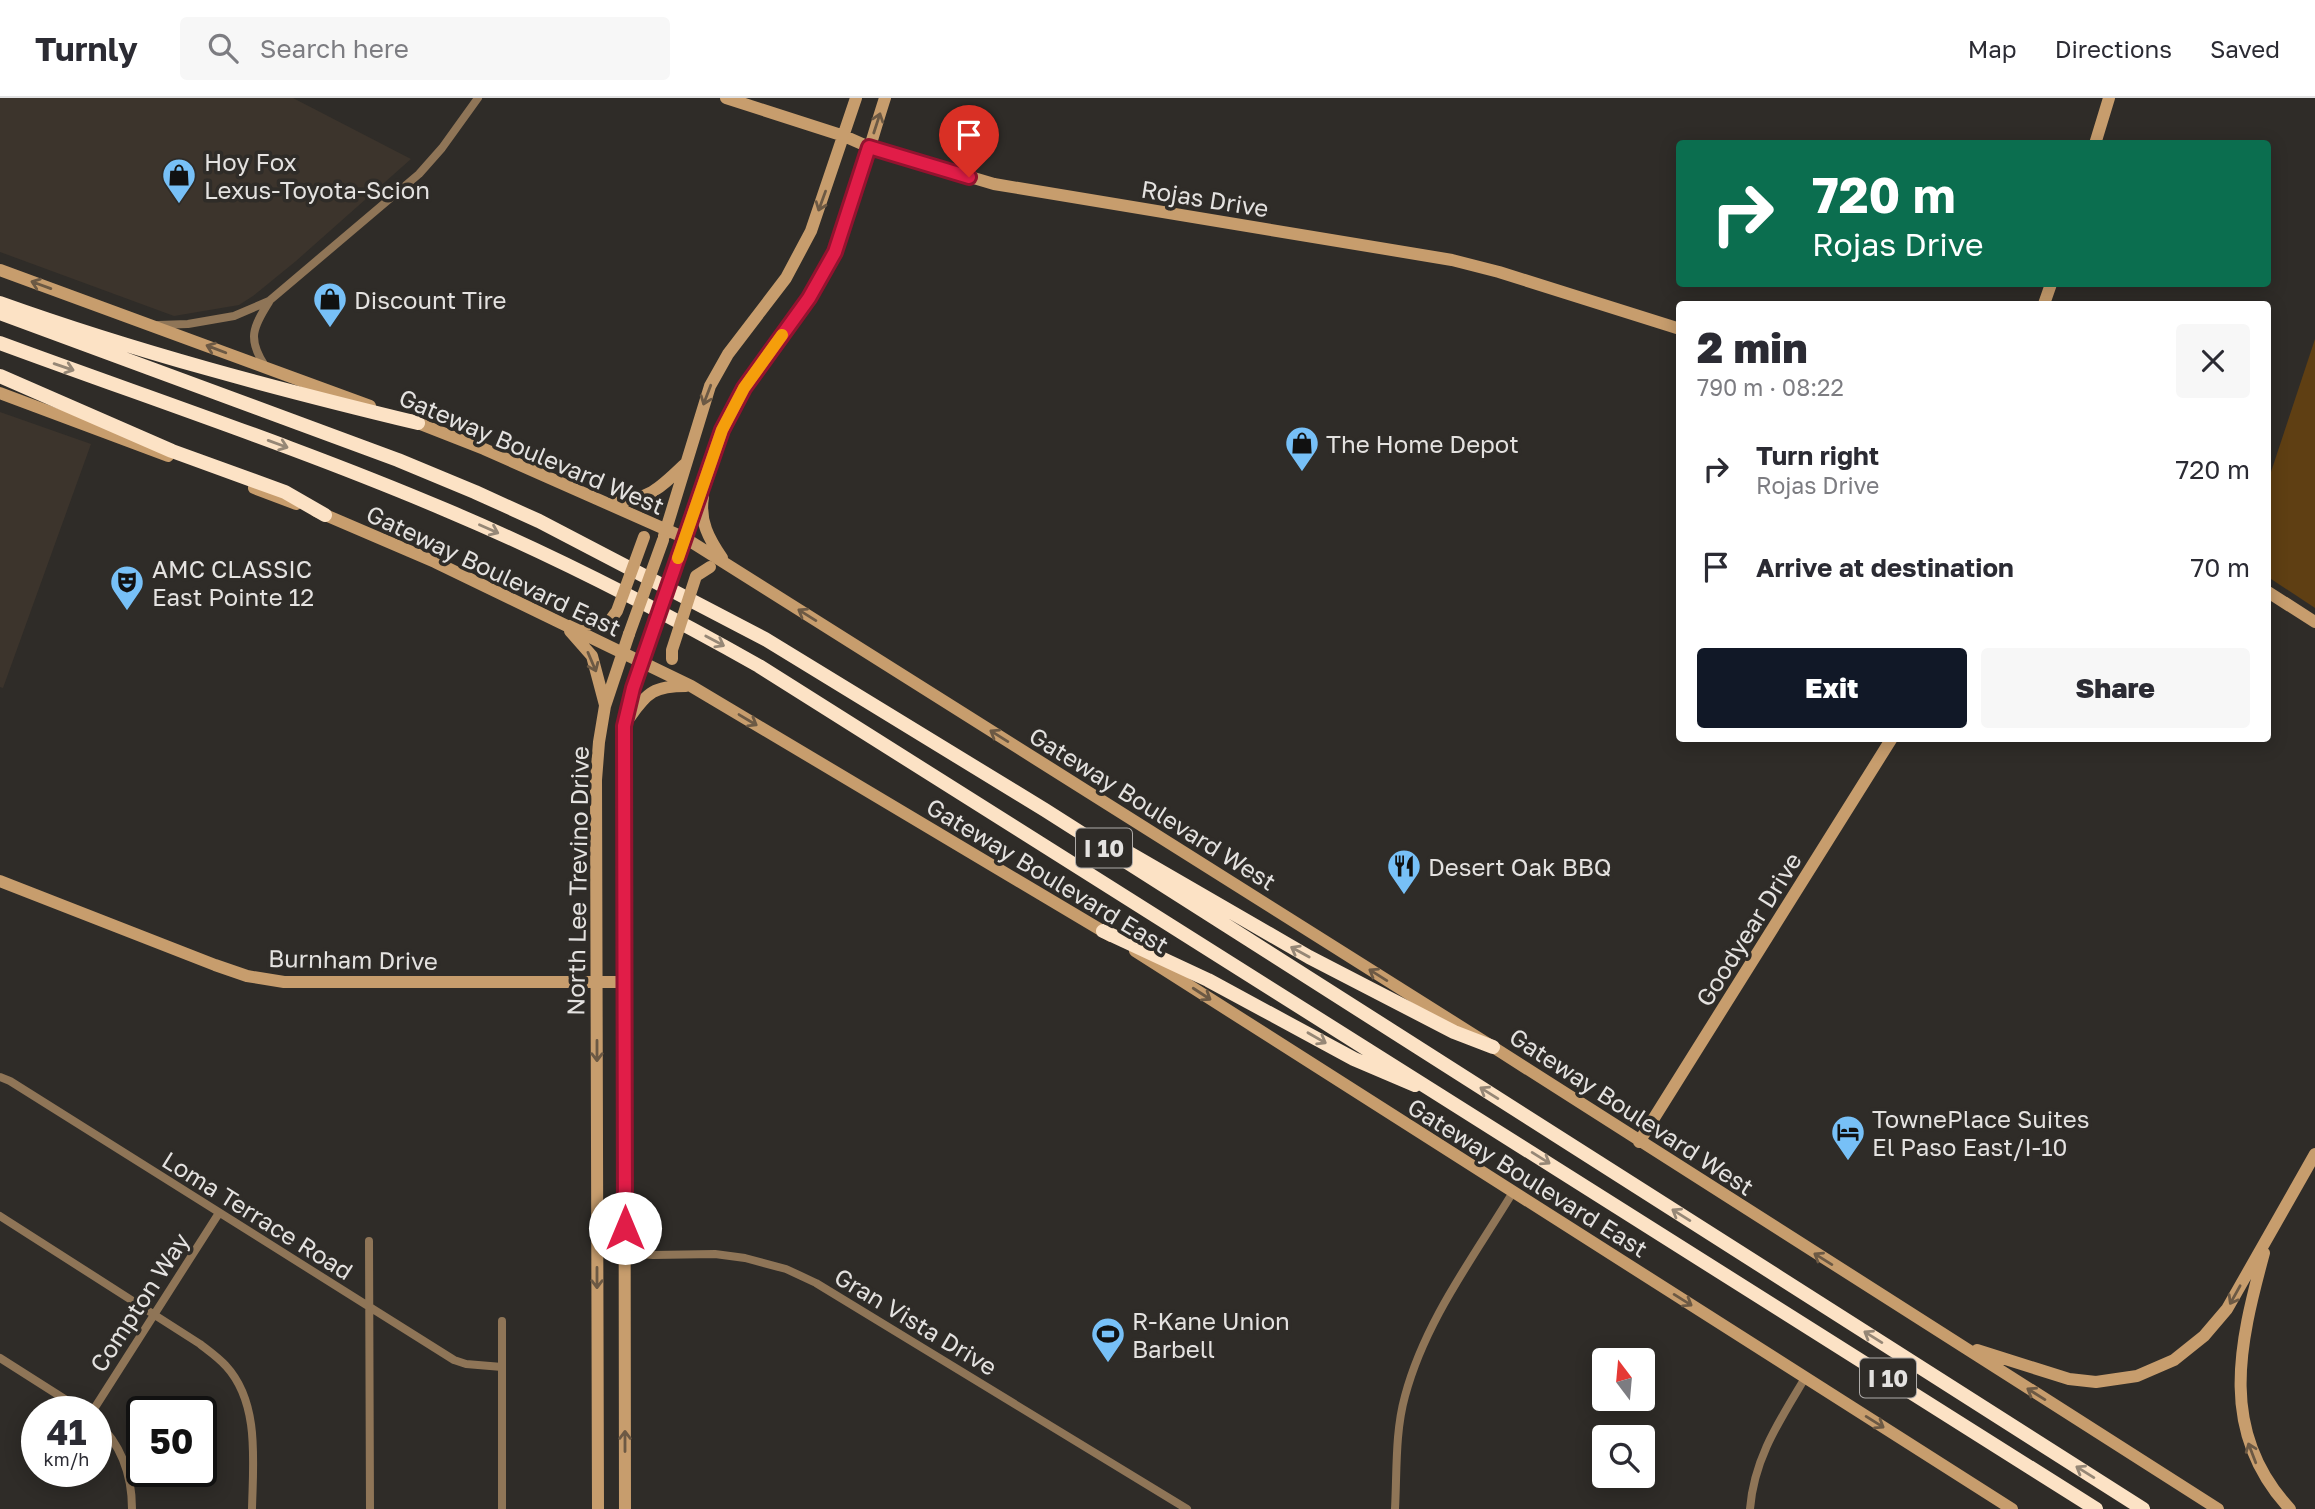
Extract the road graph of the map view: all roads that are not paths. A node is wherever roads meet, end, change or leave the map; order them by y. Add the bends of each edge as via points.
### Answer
1 (478, 98) edge
2 (726, 98) edge
3 (856, 98) edge
4 (885, 98) edge
5 (2109, 98) edge
6 (844, 136) junction
7 (2096, 140) edge
8 (869, 147) junction
9 (0, 270) edge
10 (269, 301) junction
11 (0, 303) edge
12 (0, 313) edge
13 (151, 325) junction
14 (1676, 328) edge
15 (0, 343) edge
16 (267, 368) junction
17 (0, 376) edge
18 (0, 393) edge
19 (418, 424) junction
20 (686, 463) junction
21 (706, 473) junction
22 (609, 503) junction
23 (631, 513) junction
24 (325, 514) junction
25 (664, 534) junction
26 (685, 538) junction
27 (727, 564) junction
28 (2271, 594) edge
29 (2315, 622) edge
30 (566, 626) junction
31 (623, 654) junction
32 (643, 662) junction
33 (691, 686) junction
34 (605, 706) junction
35 (624, 726) junction
36 (1889, 742) edge
37 (1045, 810) junction
38 (0, 881) edge
39 (1103, 931) junction
40 (597, 982) junction
41 (624, 982) junction
42 (1493, 1047) junction
43 (0, 1077) edge
44 (1442, 1095) junction
45 (1639, 1142) junction
46 (2315, 1154) edge
47 (1513, 1192) junction
48 (219, 1213) junction
49 (0, 1216) edge
50 (2269, 1236) junction
51 (369, 1241) dead end
52 (597, 1250) junction
53 (625, 1253) junction
54 (369, 1308) junction
55 (155, 1314) junction
56 (502, 1321) dead end
57 (1959, 1345) junction
58 (0, 1358) edge
59 (502, 1367) junction
60 (1805, 1378) junction
61 (60, 1396) edge
62 (102, 1396) edge
63 (112, 1439) edge
64 (132, 1509) edge
65 (252, 1509) edge
66 (370, 1509) edge
67 (502, 1509) edge
68 (598, 1509) edge
69 (625, 1509) edge
70 (1187, 1509) edge
71 (1395, 1509) edge
72 (1750, 1509) edge
73 (2012, 1509) edge
74 (2095, 1509) edge
75 (2143, 1509) edge
76 (2218, 1509) edge
77 (2290, 1509) edge

1 - 10 street via 419,174
2 - 6 main road, Rojas Drive
3 - 6 main road, North Lee Trevino Drive
8 -> 4 main road, North Lee Trevino Drive
5 - 7 main road
6 - 8 main road, Rojas Drive
6 -> 20 main road, North Lee Trevino Drive via 811,231 786,278 719,368
8 - 14 main road, Rojas Drive via 994,184 1452,260
8 - 21 main road, North Lee Trevino Drive via 835,252 809,298 744,388
13 -> 9 main road, Gateway Boulevard West
10 - 13 street via 234,316
10 - 16 street via 253,336 257,354
11 - 19 highway via 221,373
12 - 37 highway, I 10 via 386,455 539,521 765,639
16 -> 13 main road, Gateway Boulevard West
15 -> 44 highway, I 10 via 386,485 485,526 615,589 759,666
16 - 19 main road, Gateway Boulevard West
17 - 24 highway via 172,451 285,492
18 - 24 main road, Gateway Boulevard East
19 - 22 main road, Gateway Boulevard West
20 - 22 main road via 651,494
20 - 25 main road, North Lee Trevino Drive
21 - 26 main road, North Lee Trevino Drive
21 - 27 main road via 702,516 709,540
22 - 23 main road, Gateway Boulevard West
23 - 25 main road, Gateway Boulevard West
23 - 30 main road, bridge via 644,537 617,611 609,622
24 - 30 main road, Gateway Boulevard East
25 - 26 main road, Gateway Boulevard West
25 - 31 main road, North Lee Trevino Drive, bridge
26 - 27 main road, Gateway Boulevard West
26 - 32 main road, North Lee Trevino Drive, bridge
27 - 33 main road, bridge via 709,567 696,576 672,650 672,659
42 -> 27 main road, Gateway Boulevard West
28 - 29 main road
30 - 31 main road, Gateway Boulevard East
30 -> 34 main road via 592,656
31 - 32 main road, Gateway Boulevard East
31 - 34 main road, North Lee Trevino Drive
32 - 33 main road, Gateway Boulevard East
32 - 35 main road, North Lee Trevino Drive
33 - 35 main road via 651,692
33 -> 39 main road, Gateway Boulevard East
34 - 40 main road, North Lee Trevino Drive via 596,780
35 - 41 main road, North Lee Trevino Drive
36 - 45 main road, Goodyear Drive
42 -> 37 highway via 1454,1032 1309,957 1129,852
75 -> 37 highway, I 10
38 - 40 main road, Burnham Drive via 247,976 301,982
39 -> 44 highway via 1208,980 1354,1059
39 -> 47 main road, Gateway Boulevard East
40 - 41 main road, Burnham Drive
40 -> 52 main road, North Lee Trevino Drive
41 - 53 main road, North Lee Trevino Drive
42 - 45 main road, Gateway Boulevard West
43 - 48 street, Loma Terrace Road
44 -> 74 highway, I 10
57 -> 45 main road, Gateway Boulevard West
46 - 50 main road
47 -> 60 main road, Gateway Boulevard East
47 - 71 street via 1437,1315 1417,1358 1402,1409
48 - 54 street, Loma Terrace Road
48 - 55 street, Compton Way
49 - 55 street
50 -> 57 main road via 2227,1309 2204,1336 2174,1360 2137,1376 2096,1382 2069,1379
77 -> 50 main road via 2256,1464 2242,1413 2246,1327
51 - 54 street
52 - 53 street, Gran Vista Drive
52 -> 68 main road, North Lee Trevino Drive
69 -> 53 main road, North Lee Trevino Drive
53 - 70 street, Gran Vista Drive via 735,1256 797,1274
54 - 59 street, Loma Terrace Road via 454,1360
54 - 66 street
55 - 62 street, Compton Way
55 - 65 street via 201,1344 237,1382 252,1430
56 - 59 street
76 -> 57 main road, Gateway Boulevard West
58 - 61 street
59 - 67 street
60 - 72 street via 1760,1460
60 -> 73 main road, Gateway Boulevard East
63 - 64 street via 130,1478

